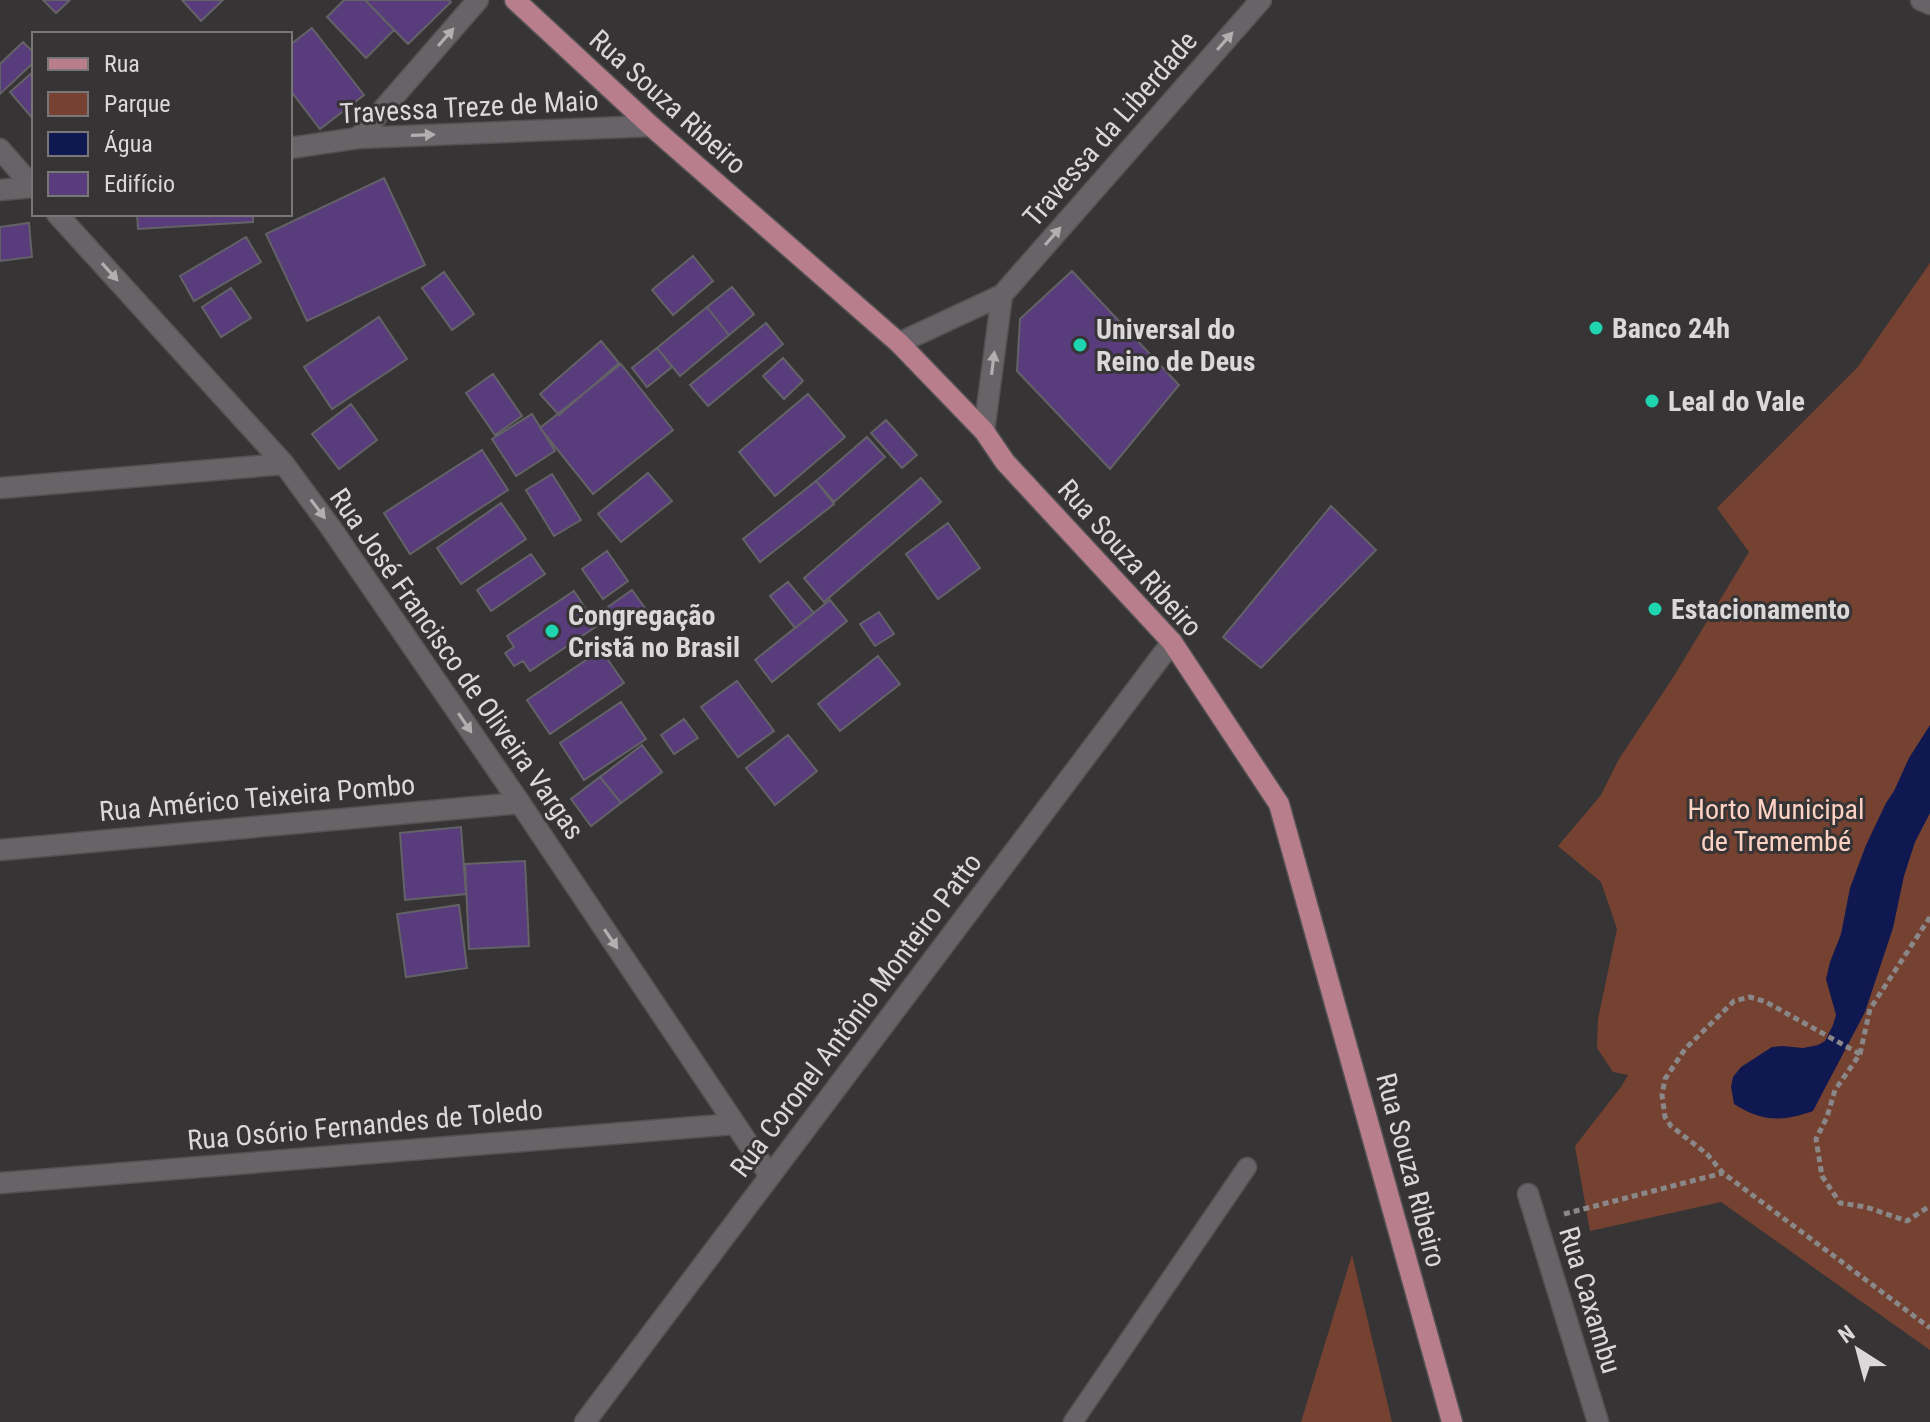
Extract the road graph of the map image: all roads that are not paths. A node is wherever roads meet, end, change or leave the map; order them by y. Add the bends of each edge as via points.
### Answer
1 (478, 0) edge
2 (515, 0) edge
3 (1261, 0) edge
4 (1921, 0) edge
5 (1930, 4) edge
6 (651, 126) junction
7 (358, 138) junction
8 (292, 148) edge
9 (0, 149) edge
10 (32, 186) edge
11 (32, 188) edge
12 (0, 190) edge
13 (59, 216) edge
14 (1002, 295) junction
15 (899, 343) junction
16 (984, 431) junction
17 (284, 464) junction
18 (0, 488) edge
19 (1172, 642) junction
20 (520, 803) junction
21 (0, 850) edge
22 (734, 1124) junction
23 (1247, 1167) dead end
24 (770, 1176) junction
25 (0, 1183) edge
26 (1528, 1194) dead end
27 (585, 1422) edge
28 (1073, 1422) edge
29 (1452, 1422) edge
30 (1598, 1422) edge

7 -> 1 street
2 - 6 main road, Rua Souza Ribeiro
14 -> 3 street, Travessa da Liberdade
4 - 5 street
7 -> 6 street, Travessa Treze de Maio
6 - 15 main road, Rua Souza Ribeiro
7 - 8 street, Travessa Treze de Maio
9 - 10 street
11 - 12 street
13 -> 17 street, Rua José Francisco de Oliveira Vargas
14 - 15 street
16 -> 14 street
15 - 16 main road, Rua Souza Ribeiro
16 - 19 main road, Rua Souza Ribeiro via 1005,462
17 - 18 street
17 -> 20 street, Rua José Francisco de Oliveira Vargas
19 - 24 street, Rua Coronel Antônio Monteiro Patto
19 - 29 main road, Rua Souza Ribeiro via 1279,804
20 - 21 street, Rua Américo Teixeira Pombo
20 -> 22 street, Rua José Francisco de Oliveira Vargas
22 - 24 street, Rua José Francisco de Oliveira Vargas
22 - 25 street, Rua Osório Fernandes de Toledo
23 - 28 lane
24 - 27 street, Rua Coronel Antônio Monteiro Patto
26 - 30 street, Rua Caxambu

